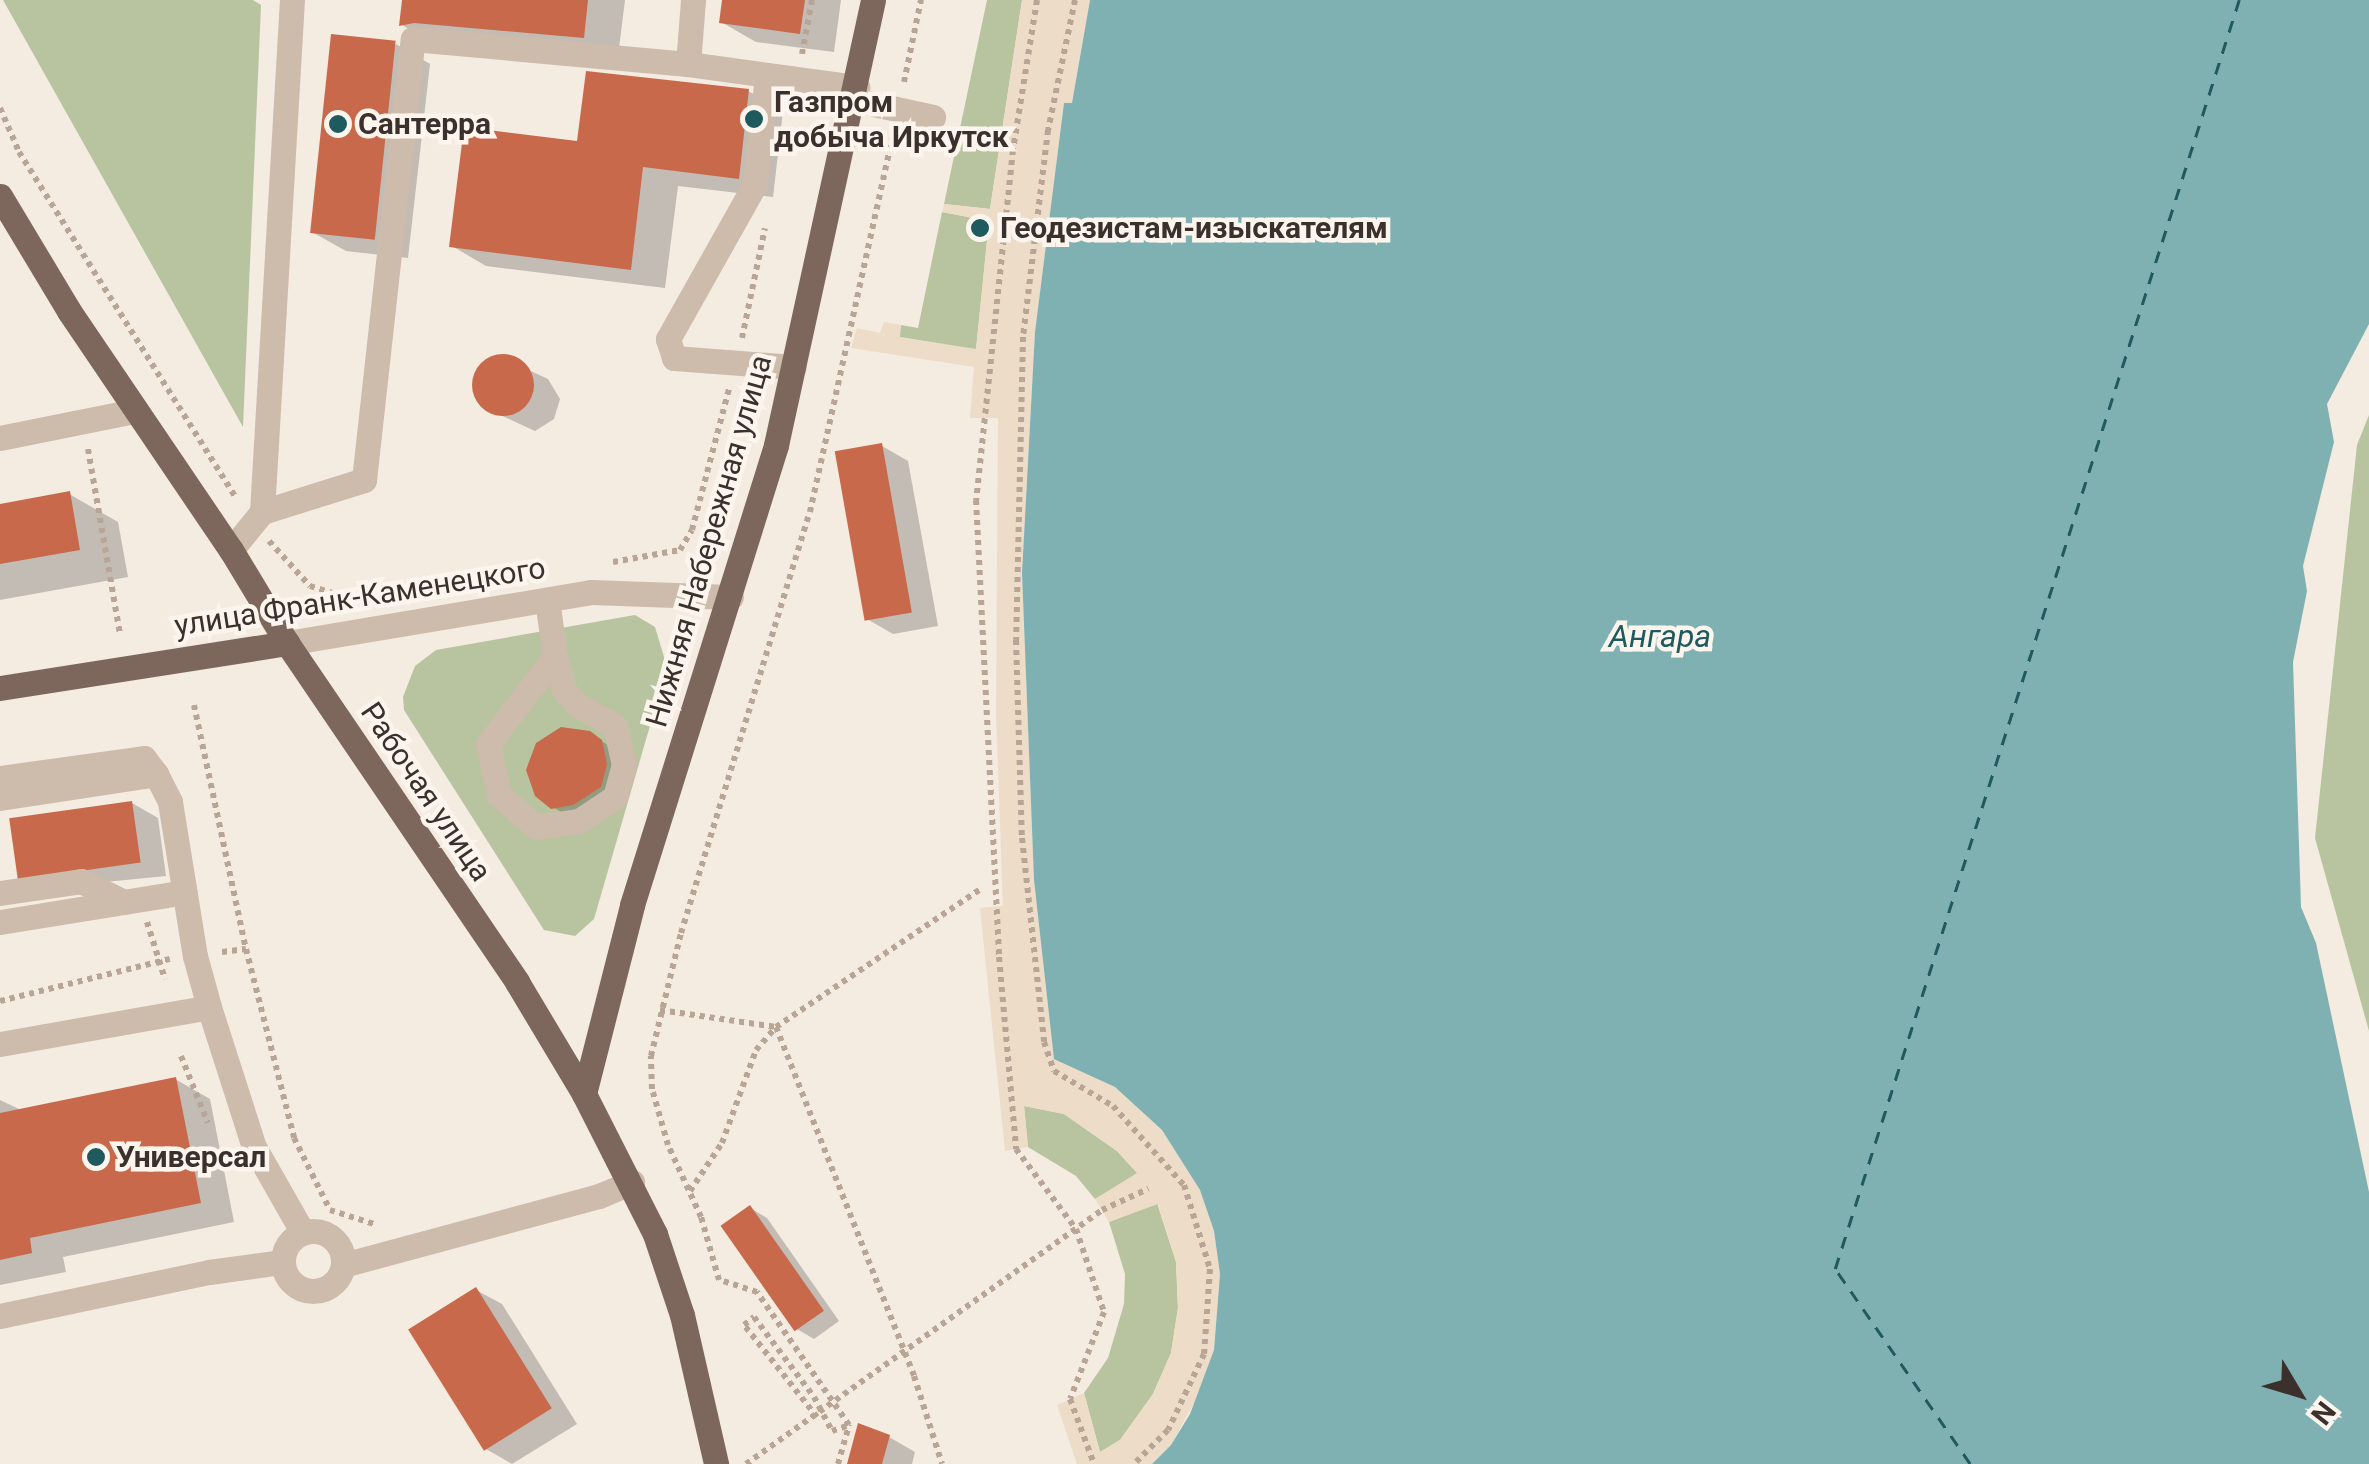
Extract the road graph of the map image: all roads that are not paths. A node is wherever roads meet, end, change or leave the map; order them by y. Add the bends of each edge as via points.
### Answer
1 (292, 0) edge
2 (693, 0) edge
3 (873, 0) edge
4 (688, 64) junction
5 (767, 76) junction
6 (856, 93) junction
7 (933, 117) dead end
8 (0, 196) edge
9 (794, 367) junction
10 (134, 410) junction
11 (0, 438) edge
12 (258, 517) junction
13 (231, 550) junction
14 (731, 597) junction
15 (548, 600) junction
16 (287, 644) junction
17 (555, 656) junction
18 (0, 688) edge
19 (150, 766) junction
20 (0, 778) edge
21 (0, 798) edge
22 (0, 892) edge
23 (185, 892) junction
24 (124, 902) junction
25 (0, 922) edge
26 (209, 1007) junction
27 (0, 1044) edge
28 (584, 1094) junction
29 (632, 1182) junction
30 (303, 1233) junction
31 (282, 1262) junction
32 (342, 1265) junction
33 (0, 1316) edge
34 (716, 1464) edge

1 - 12 street
2 - 4 street
3 - 6 main road, Нижняя Набережная улица
4 - 5 street
4 - 12 street via 412,39 364,480
5 - 6 street
5 - 9 street via 755,184 668,339 674,358
6 - 7 street
6 - 9 main road, Нижняя Набережная улица
8 - 10 main road, Рабочая улица
9 - 14 main road, Нижняя Набережная улица
10 - 11 street
10 - 13 main road, Рабочая улица
12 - 13 street
13 - 16 main road, Рабочая улица
14 - 15 street, улица Франк-Каменецкого via 627,592
14 - 28 main road, Нижняя Набережная улица via 632,904
15 - 16 street, улица Франк-Каменецкого
15 - 17 street
16 - 18 main road, улица Франк-Каменецкого
16 - 28 main road, Рабочая улица via 517,982
17 - 17 street via 488,744 499,795 536,827 579,821 615,797 624,764 616,726 576,704 564,690
19 - 20 street
19 - 21 street
19 - 23 street via 170,802
22 - 24 street via 81,881
23 - 24 street
23 - 26 street
24 - 25 street
26 - 27 street
26 - 30 street via 254,1147
28 - 29 main road, Рабочая улица
29 - 32 street
29 - 34 main road, Рабочая улица via 682,1316
30 - 31 street via 288,1244
30 - 32 street via 330,1237
31 - 32 street via 295,1286 314,1291 333,1284
31 - 33 street

